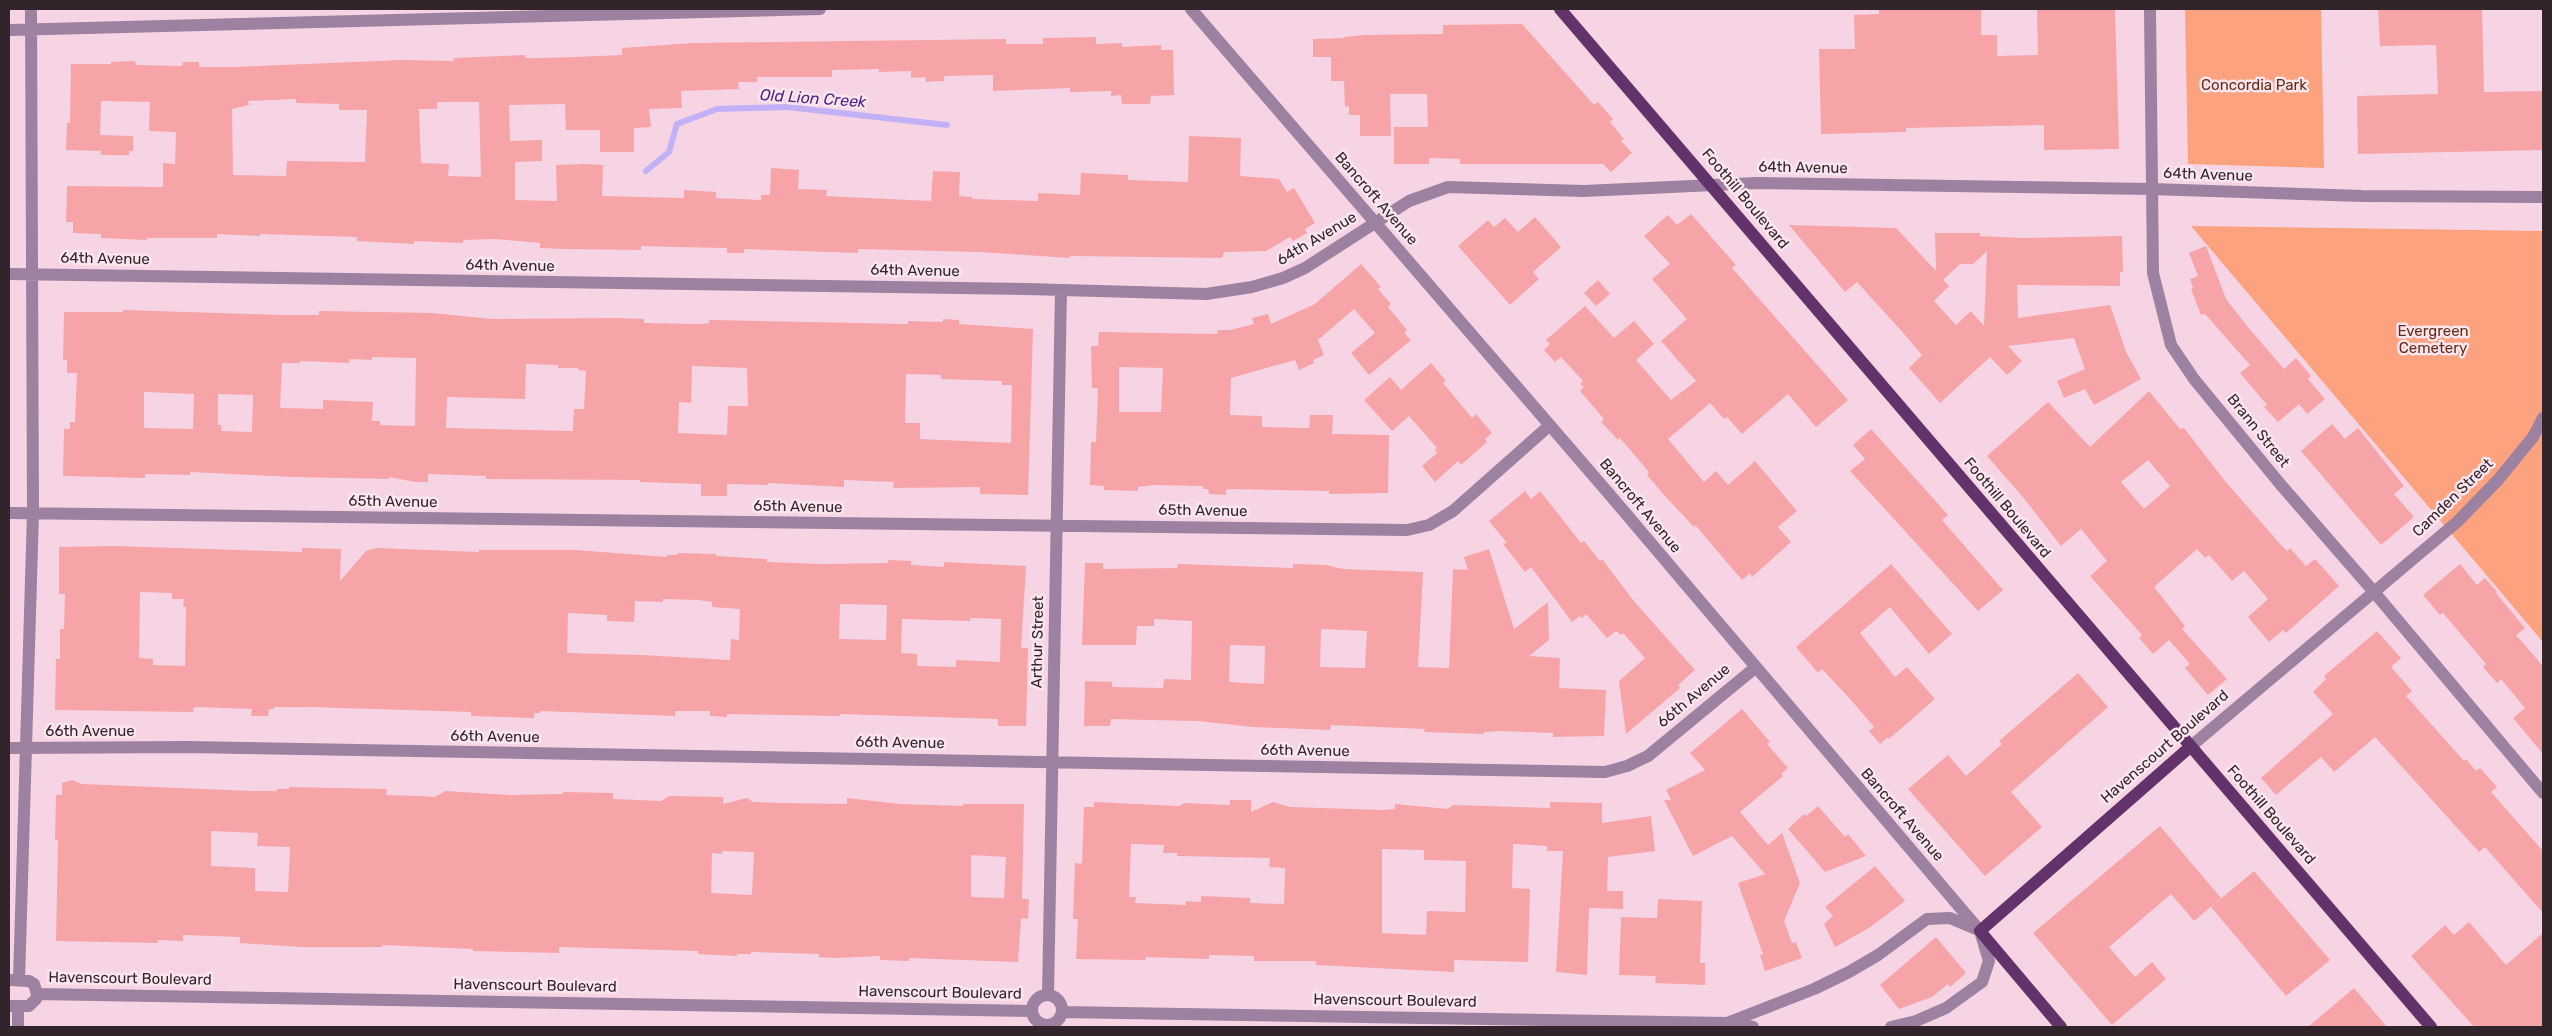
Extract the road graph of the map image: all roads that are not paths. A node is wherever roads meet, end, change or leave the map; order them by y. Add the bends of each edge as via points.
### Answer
1 (31, 9) edge
2 (820, 9) edge
3 (1191, 9) edge
4 (1560, 9) edge
5 (2150, 9) edge
6 (548, 13) edge
7 (9, 30) edge
8 (32, 30) junction
9 (1712, 185) junction
10 (2151, 189) junction
11 (2543, 197) edge
12 (1374, 223) junction
13 (9, 274) edge
14 (32, 274) junction
15 (1061, 290) junction
16 (2543, 418) edge
17 (1550, 425) junction
18 (9, 513) edge
19 (33, 514) junction
20 (1055, 526) junction
21 (2374, 592) junction
22 (1756, 667) junction
23 (2190, 747) junction
24 (9, 748) edge
25 (27, 748) junction
26 (1052, 761) junction
27 (2543, 793) edge
28 (1980, 931) junction
29 (14, 980) edge
30 (37, 994) junction
31 (1048, 995) junction
32 (13, 1007) edge
33 (1032, 1011) junction
34 (1062, 1012) junction
35 (1727, 1023) junction
36 (1047, 1026) edge
37 (18, 1027) edge
38 (1753, 1027) edge
39 (1891, 1027) edge
40 (2061, 1027) edge
41 (2432, 1027) edge

1 - 8 street
2 - 6 street
3 - 12 street, Bancroft Avenue
4 - 9 main road, Foothill Boulevard
5 - 10 street, Brann Street
6 - 8 street
7 - 8 street
8 - 14 street
9 - 10 street, 64th Avenue
9 - 12 street, 64th Avenue via 1584,191 1448,186 1409,202
9 - 23 main road, Foothill Boulevard
10 - 11 street, 64th Avenue via 2362,196
10 - 21 street, Brann Street via 2153,273 2171,345 2194,380
12 - 15 street, 64th Avenue via 1305,268 1252,287 1206,294
12 - 17 street, Bancroft Avenue
13 - 14 street, 64th Avenue
14 - 15 street, 64th Avenue
14 - 19 street
15 - 20 street, Arthur Street
16 - 21 street, Camden Street via 2533,437 2498,480 2457,522
17 - 20 street, 65th Avenue via 1453,511 1429,525 1407,530
17 - 22 street, Bancroft Avenue
18 - 19 street, 65th Avenue
19 - 20 street, 65th Avenue
19 - 25 street
20 - 26 street, Arthur Street
21 - 23 street, Havenscourt Boulevard
21 - 27 street, Brann Street
22 - 26 street, 66th Avenue via 1648,756 1605,772
22 - 28 street, Bancroft Avenue
23 - 28 main road, Havenscourt Boulevard
23 - 41 main road, Foothill Boulevard
24 - 25 street, 66th Avenue
25 - 26 street, 66th Avenue
25 - 29 street
26 - 31 street, Arthur Street
28 - 35 street, Havenscourt Boulevard via 1950,918 1927,919 1849,972
28 - 39 street via 1989,961 1982,982 1946,1008
28 - 40 main road, Bancroft Avenue
29 - 30 street via 34,984
30 - 32 street via 29,1006
30 - 33 street, Havenscourt Boulevard
31 - 33 street via 1036,1000
31 - 34 street via 1058,1000
32 - 37 street
33 - 36 street via 1036,1021
34 - 35 street, Havenscourt Boulevard
34 - 36 street via 1058,1022
35 - 38 street, Havenscourt Boulevard

